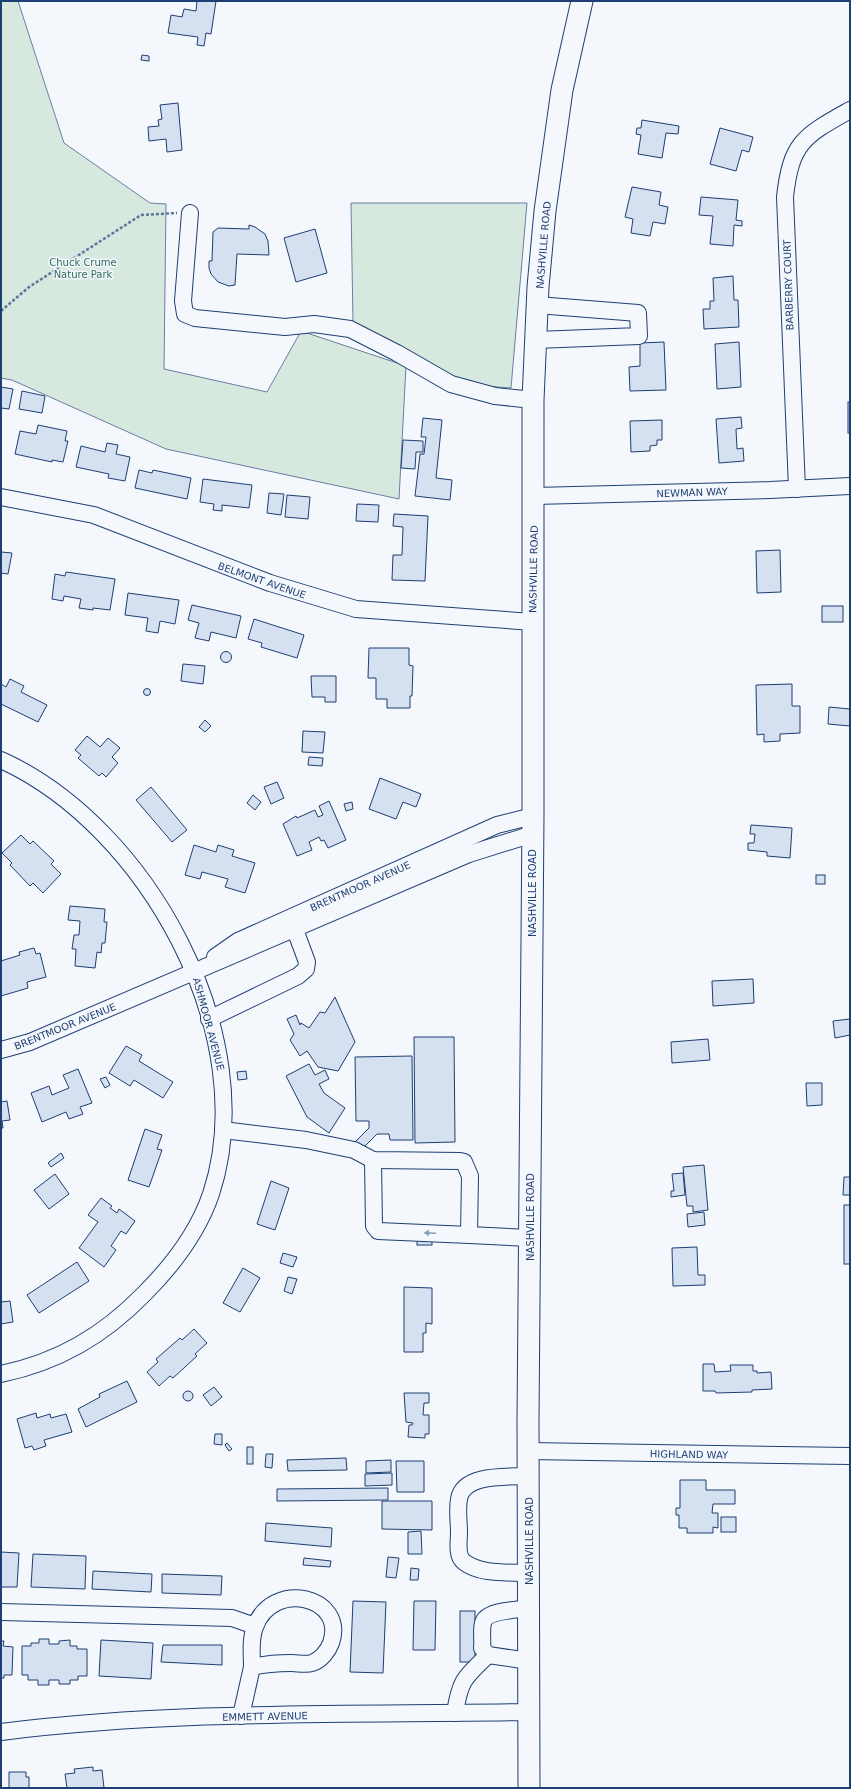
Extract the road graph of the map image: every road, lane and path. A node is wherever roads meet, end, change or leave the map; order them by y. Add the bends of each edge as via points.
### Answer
1 (582, 1) edge
2 (850, 110) edge
3 (190, 213) joint
4 (538, 305) junction
5 (1, 310) edge
6 (536, 340) junction
7 (533, 400) junction
8 (850, 486) edge
9 (797, 489) junction
10 (534, 496) junction
11 (1, 497) edge
12 (532, 622) junction
13 (1, 760) edge
14 (533, 825) junction
15 (292, 924) junction
16 (195, 973) junction
17 (209, 1019) junction
18 (1, 1050) edge
19 (223, 1130) junction
20 (373, 1160) junction
21 (469, 1236) junction
22 (530, 1238) junction
23 (1, 1374) edge
24 (528, 1451) junction
25 (850, 1456) edge
26 (528, 1476) junction
27 (529, 1573) junction
28 (529, 1608) junction
29 (1, 1612) edge
30 (255, 1626) junction
31 (488, 1655) junction
32 (529, 1661) junction
33 (252, 1667) junction
34 (529, 1712) junction
35 (455, 1713) junction
36 (241, 1716) junction
37 (1, 1732) edge
38 (529, 1788) edge

1 - 4 main road, NASHVILLE ROAD via 562,90 545,211
2 - 9 street, BARBERRY COURT via 805,138 796,150 787,175 784,197
3 - 5 path via 140,215 29,287
3 - 7 street via 183,301 186,314 195,318 285,327 314,324 350,329 451,384 495,396
4 - 6 main road, NASHVILLE ROAD
4 - 6 street via 638,313 639,336
6 - 7 main road, NASHVILLE ROAD
7 - 10 main road, NASHVILLE ROAD
8 - 9 street, NEWMAN WAY
9 - 10 street, NEWMAN WAY
10 - 12 main road, NASHVILLE ROAD
11 - 12 street, BELMONT AVENUE via 94,515 270,583 356,609
12 - 14 main road, NASHVILLE ROAD
13 - 16 street, ASHMOOR AVENUE via 58,794 123,855 167,917
14 - 15 street, BRENTMOOR AVENUE via 469,854
14 - 22 main road, NASHVILLE ROAD
15 - 16 street, BRENTMOOR AVENUE
15 - 17 street via 307,962 306,969 298,976
16 - 17 street, ASHMOOR AVENUE
16 - 18 street, BRENTMOOR AVENUE via 30,1042
17 - 19 street, ASHMOOR AVENUE via 224,1082
19 - 20 street via 306,1140 354,1150
19 - 23 street, ASHMOOR AVENUE via 221,1153 210,1195 189,1238 162,1276 128,1310 91,1339 49,1361
21 -> 20 street via 378,1231 374,1226
20 - 21 street via 464,1162 470,1176
21 - 22 street
22 - 24 main road, NASHVILLE ROAD
24 - 25 street, HIGHLAND WAY
24 - 26 main road, NASHVILLE ROAD
26 - 27 main road, NASHVILLE ROAD
26 - 27 street via 487,1478 472,1482 462,1491 459,1499 458,1550 462,1560 471,1566 488,1571
27 - 28 main road, NASHVILLE ROAD
28 - 31 street via 498,1612 486,1618 483,1622 482,1648
28 - 32 main road, NASHVILLE ROAD
29 - 30 street via 232,1618
30 - 33 street
30 - 33 street via 271,1604 300,1598 323,1608 330,1618 333,1630 328,1650 312,1663
31 - 32 street
31 - 35 street via 465,1677 458,1694
32 - 34 main road, NASHVILLE ROAD
33 - 36 street
34 - 35 street, EMMETT AVENUE
34 - 38 main road, NASHVILLE ROAD
35 - 36 street, EMMETT AVENUE
36 - 37 street, EMMETT AVENUE via 129,1720

